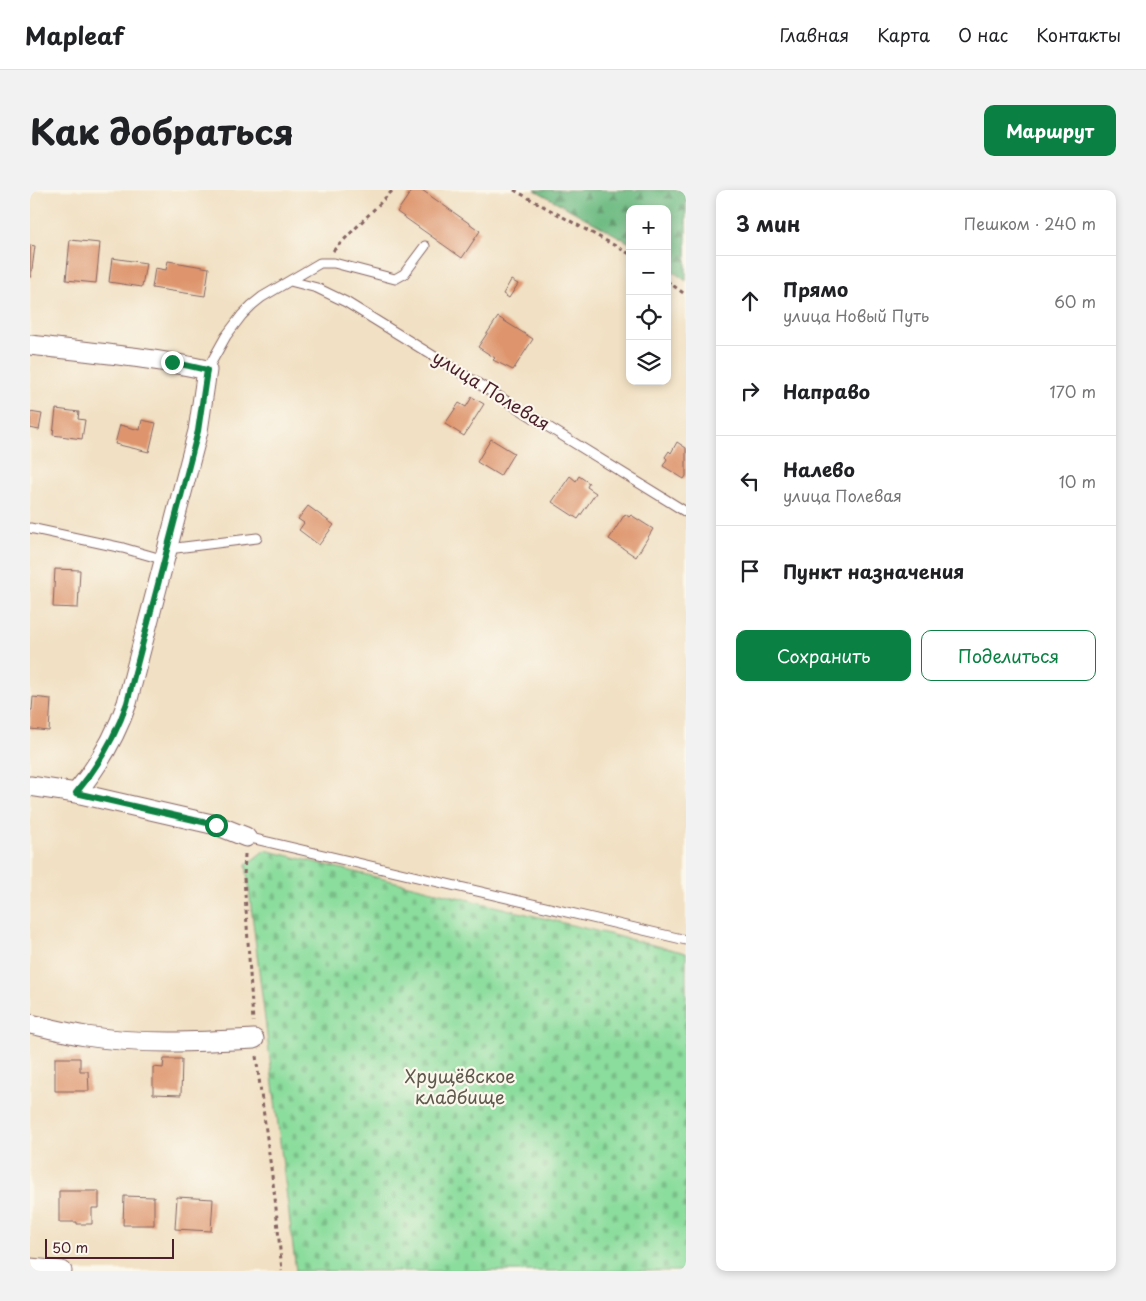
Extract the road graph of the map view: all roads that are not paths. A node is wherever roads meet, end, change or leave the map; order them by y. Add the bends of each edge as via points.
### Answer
1 (425, 246) dead end
2 (290, 281) junction
3 (30, 345) edge
4 (207, 370) junction
5 (686, 512) edge
6 (30, 528) edge
7 (258, 538) dead end
8 (167, 554) junction
9 (30, 786) edge
10 (76, 793) junction
11 (246, 837) joint
12 (686, 940) edge
13 (30, 1024) edge
14 (254, 1039) dead end
15 (30, 1268) edge
16 (62, 1271) edge

1 - 2 lane via 404,274 395,279 334,263 320,264
2 - 4 lane via 262,297 242,315
2 - 5 lane, улица Полевая via 317,288 346,302
3 - 4 street via 117,354
4 - 8 street via 198,431
6 - 8 lane
7 - 8 lane
8 - 10 street via 122,718 102,759
9 - 10 street
10 - 11 street via 216,825
11 - 12 lane
13 - 14 street via 87,1036 148,1042
15 - 16 street

